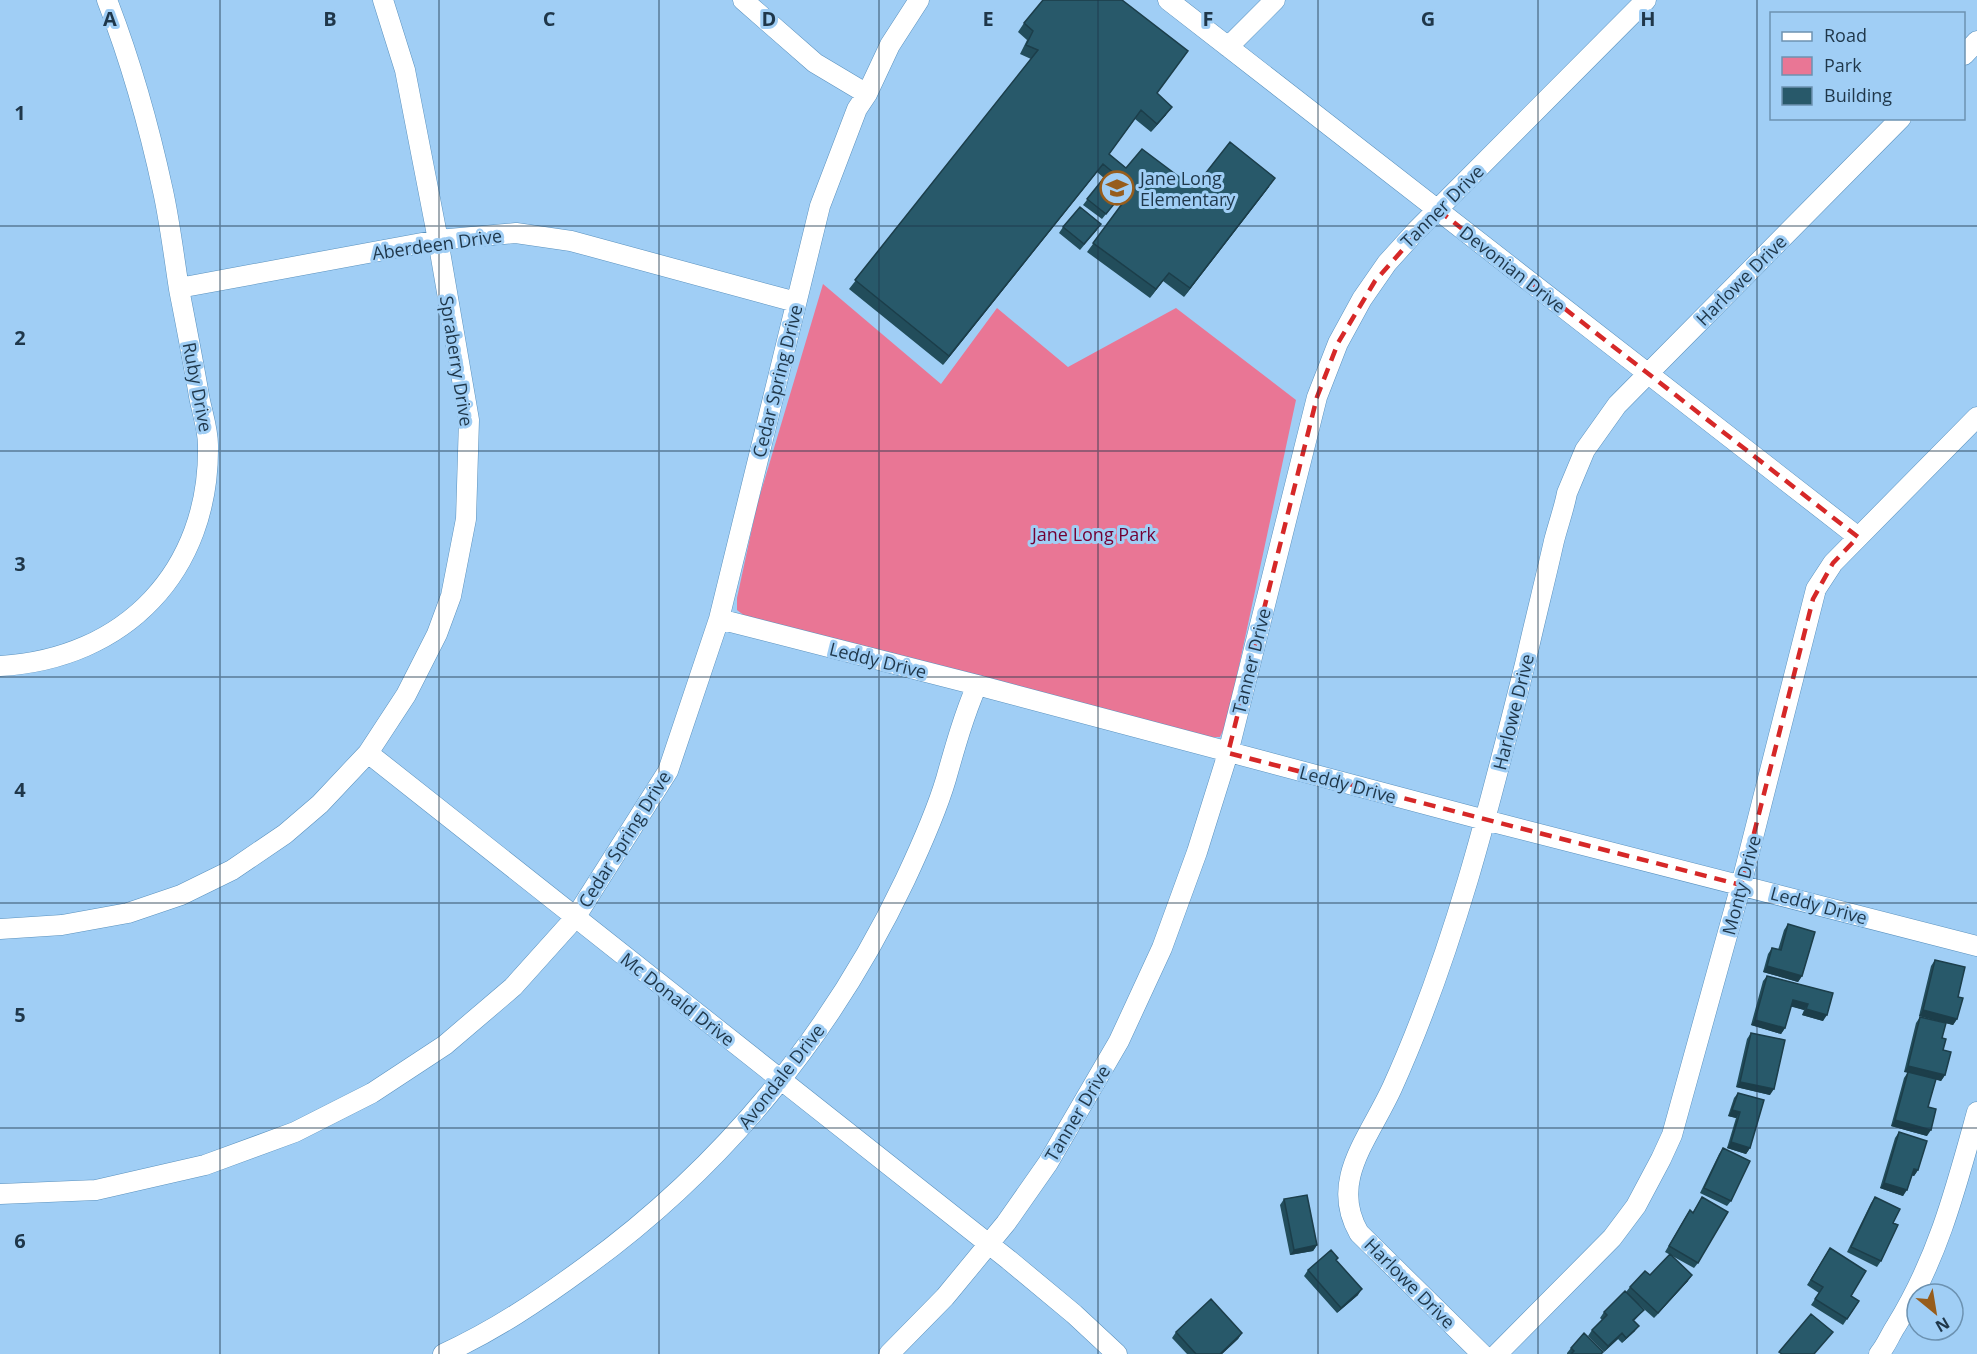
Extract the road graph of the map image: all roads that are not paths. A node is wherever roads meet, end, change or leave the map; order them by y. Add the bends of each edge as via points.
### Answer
1 (107, 0) edge
2 (383, 0) edge
3 (743, 0) edge
4 (919, 0) edge
5 (1168, 0) edge
6 (1275, 0) edge
7 (1646, 0) edge
8 (1977, 41) edge
9 (1228, 47) junction
10 (1965, 54) edge
11 (867, 94) junction
12 (1899, 120) edge
13 (1438, 210) junction
14 (438, 240) junction
15 (179, 288) junction
16 (796, 302) junction
17 (1649, 374) junction
18 (1977, 417) edge
19 (1858, 537) junction
20 (719, 620) junction
21 (0, 666) edge
22 (976, 685) junction
23 (368, 753) junction
24 (1228, 753) junction
25 (1485, 820) junction
26 (1742, 885) junction
27 (575, 918) junction
28 (0, 928) edge
29 (1977, 946) edge
30 (781, 1080) junction
31 (1977, 1112) edge
32 (0, 1194) edge
33 (988, 1244) junction
34 (450, 1353) edge
35 (889, 1354) edge
36 (1117, 1354) edge
37 (1482, 1354) edge
38 (1497, 1354) edge
39 (1879, 1354) edge

1 - 15 street, Ruby Drive via 142,105 163,192
2 - 14 street, Spraberry Drive via 405,70
3 - 11 street via 815,63
4 - 11 street, Cedar Spring Drive via 890,45
5 - 9 street, Devonian Drive
6 - 9 street
7 - 13 street, Tanner Drive
8 - 10 street
9 - 13 street, Devonian Drive
11 - 16 street, Cedar Spring Drive via 857,110 820,206
12 - 17 street, Harlowe Drive
13 - 17 street, Devonian Drive
13 - 24 street, Tanner Drive via 1387,263 1362,299 1330,363 1312,418
14 - 15 street, Aberdeen Drive
14 - 16 street, Aberdeen Drive via 516,232 571,241
14 - 23 street, Spraberry Drive via 469,420 466,519 450,596 436,634 406,695
15 - 21 street, Ruby Drive via 208,441 202,510 188,546 152,600 103,638 46,661
16 - 20 street, Cedar Spring Drive
17 - 19 street, Devonian Drive
17 - 25 street, Harlowe Drive via 1599,428 1571,481
18 - 19 street, Monty Drive
19 - 26 street, Monty Drive via 1833,563 1813,598
20 - 22 street, Leddy Drive
20 - 27 street, Cedar Spring Drive via 668,771
22 - 24 street, Leddy Drive
22 - 30 street, Avondale Drive via 940,797 890,910 837,1002
23 - 27 street, Mc Donald Drive
23 - 28 street, Spraberry Drive via 285,834 232,870 181,895 128,913 62,926
24 - 25 street, Leddy Drive
24 - 33 street, Tanner Drive via 1189,877 1131,1018 1048,1163
25 - 26 street, Leddy Drive
25 - 37 street, Harlowe Drive via 1437,977 1395,1080 1350,1171 1346,1192 1352,1222 1359,1233
26 - 29 street, Leddy Drive
26 - 38 street, Monty Drive via 1672,1135 1661,1160 1636,1206 1612,1239
27 - 30 street, Mc Donald Drive
27 - 32 street, Cedar Spring Drive via 513,987 445,1045 372,1093 294,1132 205,1165 96,1190
30 - 33 street, Mc Donald Drive
30 - 34 street, Avondale Drive via 711,1159 629,1234 551,1292
31 - 39 street via 1954,1198 1932,1258
33 - 35 street, Tanner Drive via 930,1313
33 - 36 street, Mc Donald Drive

